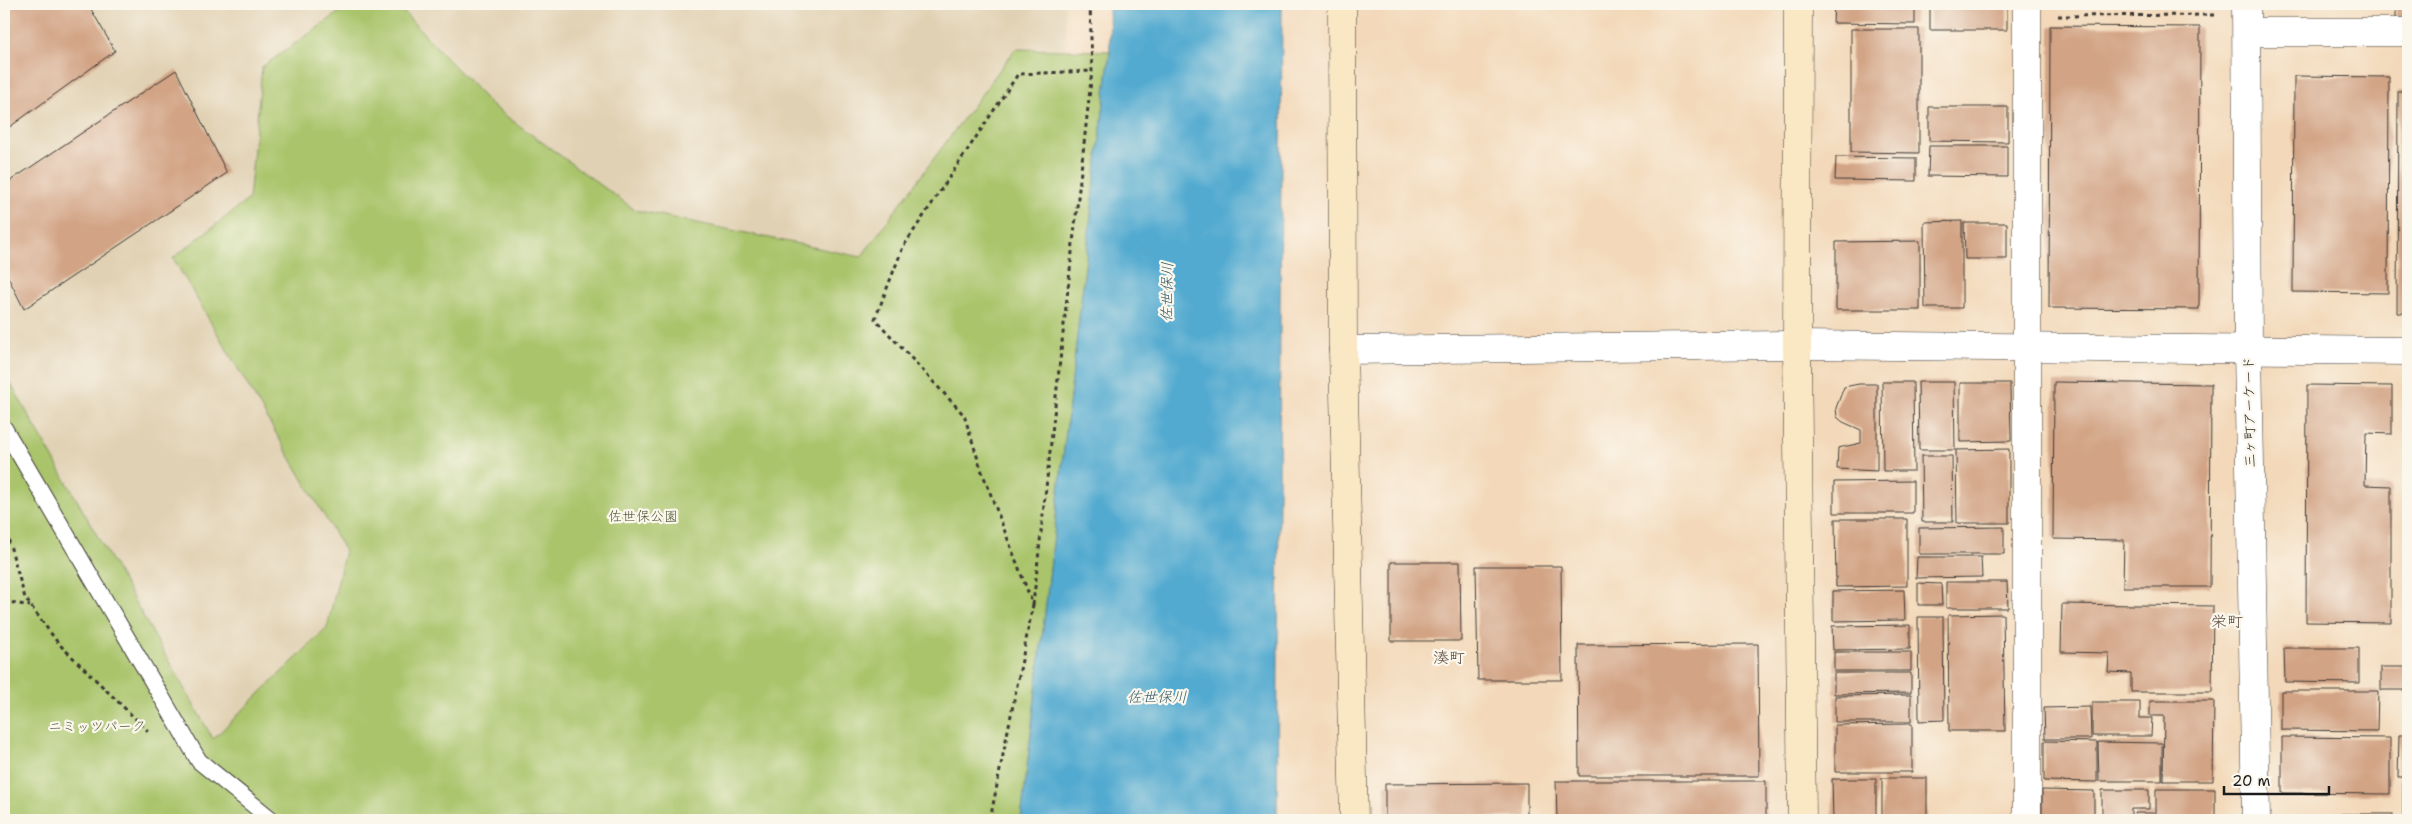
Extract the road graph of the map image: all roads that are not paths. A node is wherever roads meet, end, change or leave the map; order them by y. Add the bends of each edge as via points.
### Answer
1 (1342, 4) edge
2 (1798, 4) edge
3 (2027, 10) edge
4 (2247, 17) edge
5 (2408, 32) edge
6 (1798, 345) junction
7 (2027, 347) junction
8 (2248, 348) junction
9 (1343, 350) junction
10 (2408, 350) edge
11 (4, 428) edge
12 (272, 820) edge
13 (1354, 820) edge
14 (1802, 820) edge
15 (2027, 820) edge
16 (2256, 820) edge

1 - 9 street
2 - 6 street
3 - 7 street
4 - 5 street
4 - 8 street, 三ヶ町アーケード
6 - 7 street
6 - 9 street
6 - 14 street
7 - 8 street
7 - 15 street
8 - 10 street
8 - 16 street, 三ヶ町アーケード
9 - 13 street
11 - 12 lane via 199,760

